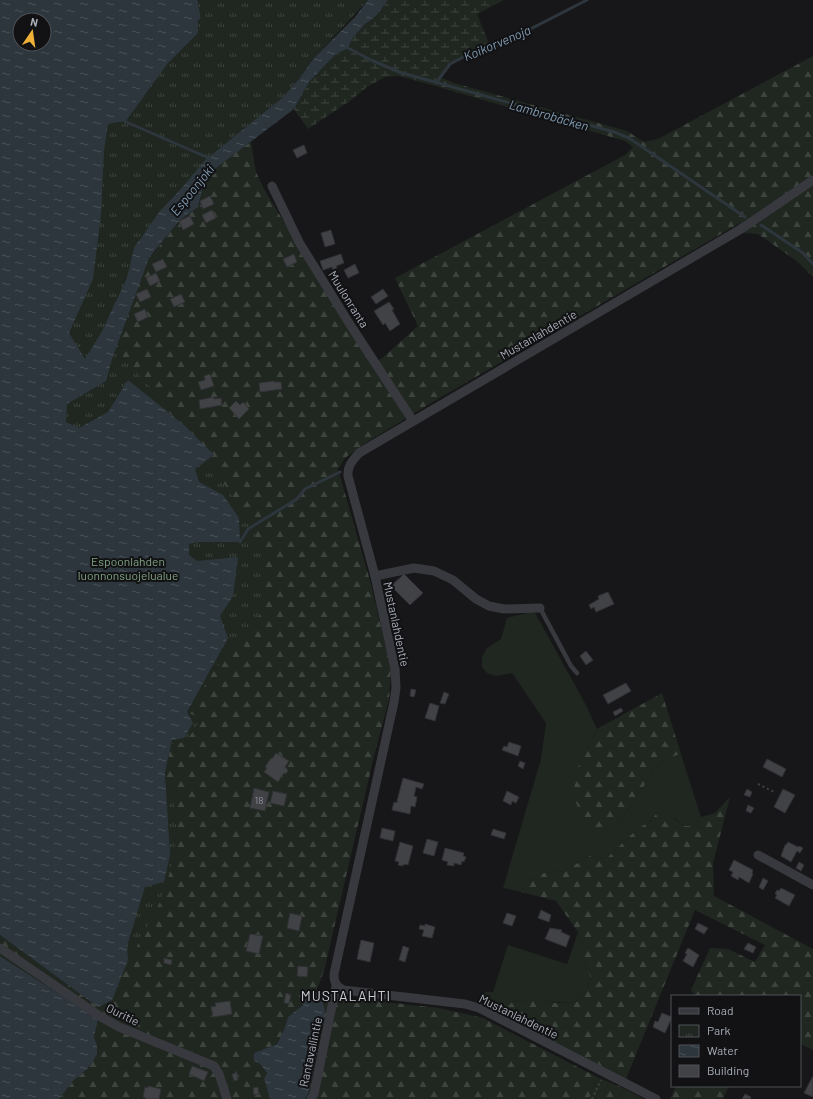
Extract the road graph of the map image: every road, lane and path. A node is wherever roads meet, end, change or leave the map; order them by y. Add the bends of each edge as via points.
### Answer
1 (813, 180) edge
2 (272, 186) dead end
3 (413, 421) junction
4 (375, 576) junction
5 (540, 608) joint
6 (577, 673) dead end
7 (758, 784) dead end
8 (776, 793) dead end
9 (758, 855) dead end
10 (813, 885) edge
11 (0, 948) edge
12 (336, 986) junction
13 (605, 1073) junction
14 (227, 1099) edge
15 (311, 1099) edge
16 (592, 1099) edge
17 (656, 1099) edge

1 - 3 street, Mustanlahdentie via 741,229
2 - 3 street, Muulonranta via 299,242
3 - 4 street, Mustanlahdentie via 360,453 352,460 348,471
4 - 5 street via 414,568 434,571 453,580 489,606 504,609
4 - 12 street, Mustanlahdentie via 395,669 396,688 334,974
5 - 6 lane
7 - 8 path
9 - 10 street
11 - 14 street, Ouritie via 119,1027 214,1066
12 - 13 street, Mustanlahdentie via 343,990 479,1008
12 - 15 street, Rantavallintie
13 - 16 path
13 - 17 street, Mustanlahdentie

